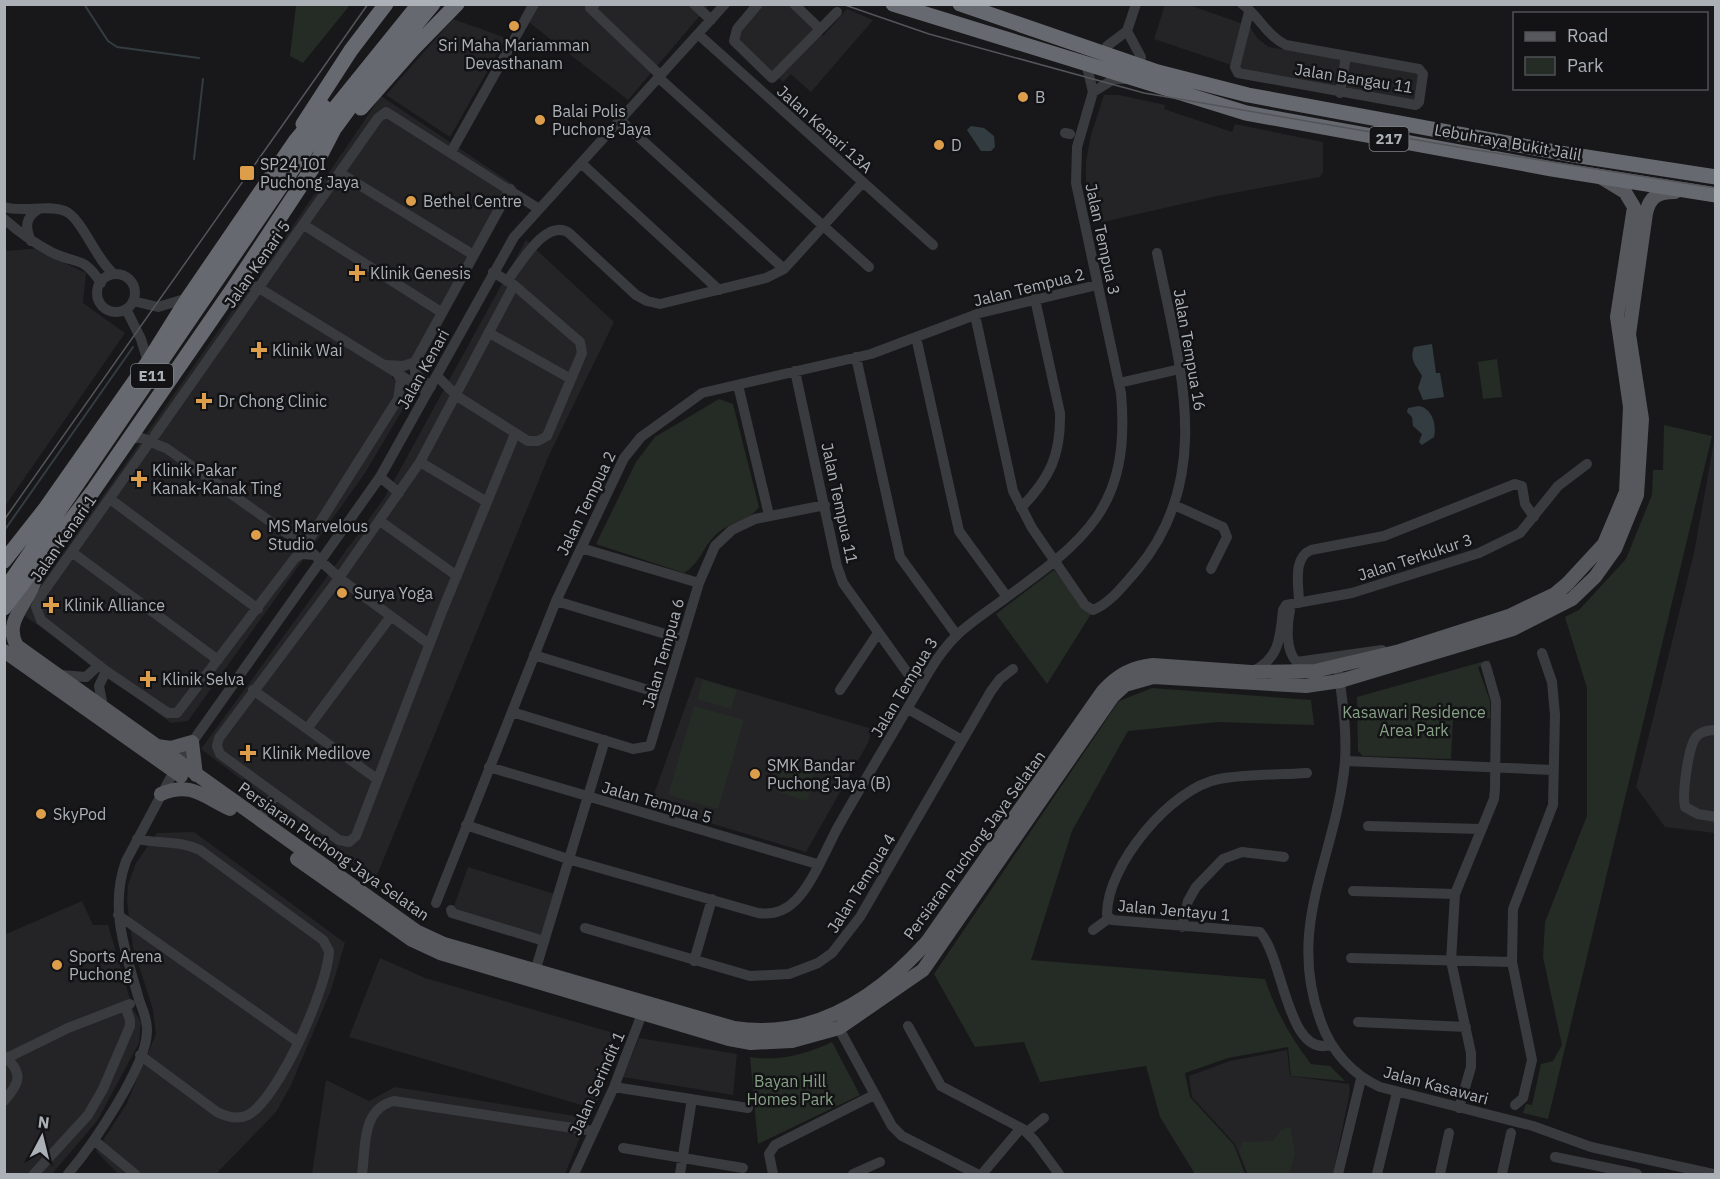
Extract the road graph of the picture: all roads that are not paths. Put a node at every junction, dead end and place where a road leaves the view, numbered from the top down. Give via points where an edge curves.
1 (407, 4) edge
2 (419, 4) edge
3 (433, 4) edge
4 (457, 4) edge
5 (534, 4) edge
6 (694, 4) edge
7 (725, 4) edge
8 (794, 4) edge
9 (893, 4) edge
10 (960, 4) edge
11 (988, 4) edge
12 (1136, 4) edge
13 (384, 6) edge
14 (592, 6) edge
15 (750, 7) edge
16 (932, 7) edge
17 (1246, 8) edge
18 (837, 12) dead end
19 (711, 20) junction
20 (819, 28) junction
21 (1127, 30) junction
22 (698, 34) junction
23 (1019, 42) junction
24 (1107, 46) junction
25 (1346, 56) junction
26 (1141, 57) junction
27 (1078, 61) junction
28 (660, 77) junction
29 (1189, 78) junction
30 (370, 80) junction
31 (1147, 82) junction
32 (1093, 92) junction
33 (1339, 93) junction
34 (1317, 108) junction
35 (1356, 116) junction
36 (620, 120) junction
37 (296, 140) junction
38 (451, 152) junction
39 (319, 158) junction
40 (300, 161) junction
41 (581, 163) junction
42 (340, 173) junction
43 (1601, 177) junction
44 (1716, 177) edge
45 (863, 182) junction
46 (510, 189) junction
47 (1692, 191) junction
48 (1716, 195) edge
49 (4, 207) edge
50 (40, 209) junction
51 (539, 209) junction
52 (4, 219) edge
53 (304, 225) junction
54 (824, 226) junction
55 (31, 241) junction
56 (933, 245) dead end
57 (1156, 253) dead end
58 (1633, 253) junction
59 (472, 254) junction
60 (869, 267) dead end
61 (784, 269) junction
62 (493, 272) junction
63 (114, 274) junction
64 (101, 283) junction
65 (511, 283) junction
66 (1097, 285) junction
67 (234, 287) junction
68 (259, 288) junction
69 (719, 290) junction
70 (188, 298) junction
71 (1035, 300) junction
72 (129, 305) junction
73 (441, 312) junction
74 (975, 315) junction
75 (490, 334) junction
76 (916, 337) junction
77 (856, 357) junction
78 (148, 362) junction
79 (415, 362) junction
80 (384, 365) junction
81 (1180, 369) junction
82 (795, 371) junction
83 (397, 373) junction
84 (437, 376) junction
85 (571, 379) junction
86 (1119, 383) junction
87 (738, 385) junction
88 (429, 390) junction
89 (457, 396) junction
90 (150, 407) junction
91 (515, 434) junction
92 (153, 438) junction
93 (126, 441) junction
94 (420, 462) junction
95 (1587, 464) dead end
96 (380, 477) junction
97 (399, 493) junction
98 (110, 499) junction
99 (487, 502) junction
100 (825, 505) junction
101 (1174, 505) junction
102 (1021, 508) junction
103 (768, 515) junction
104 (1534, 517) junction
105 (380, 521) junction
106 (290, 536) junction
107 (305, 546) junction
108 (581, 548) junction
109 (73, 553) junction
110 (318, 557) junction
111 (295, 558) junction
112 (4, 561) edge
113 (1055, 561) junction
114 (36, 567) junction
115 (1211, 569) dead end
116 (457, 576) junction
117 (339, 578) junction
118 (699, 583) junction
119 (4, 591) edge
120 (1007, 597) junction
121 (556, 601) junction
122 (1295, 603) junction
123 (4, 608) edge
124 (258, 609) junction
125 (391, 616) junction
126 (878, 633) junction
127 (956, 634) junction
128 (682, 639) junction
129 (429, 644) junction
130 (4, 651) edge
131 (1400, 651) junction
132 (1542, 653) dead end
133 (534, 655) junction
134 (218, 660) junction
135 (1338, 666) junction
136 (1486, 666) dead end
137 (102, 668) junction
138 (1013, 669) dead end
139 (1251, 672) junction
140 (55, 674) junction
141 (1340, 681) junction
142 (919, 689) junction
143 (253, 690) junction
144 (840, 690) dead end
145 (665, 696) junction
146 (103, 707) junction
147 (908, 709) junction
148 (512, 712) junction
149 (307, 729) junction
150 (1716, 730) edge
151 (605, 740) junction
152 (962, 740) junction
153 (192, 742) junction
154 (158, 746) junction
155 (1346, 761) junction
156 (176, 766) junction
157 (489, 767) junction
158 (1494, 767) junction
159 (1553, 770) junction
160 (1307, 772) dead end
161 (196, 775) junction
162 (377, 779) junction
163 (161, 794) junction
164 (275, 795) junction
165 (587, 796) junction
166 (230, 809) junction
167 (1716, 817) edge
168 (259, 820) junction
169 (466, 825) junction
170 (1368, 826) dead end
171 (1480, 829) junction
172 (137, 839) junction
173 (1284, 857) dead end
174 (568, 859) junction
175 (817, 864) junction
176 (1353, 891) dead end
177 (1455, 894) junction
178 (711, 899) junction
179 (436, 903) dead end
180 (451, 910) dead end
181 (118, 915) junction
182 (1108, 919) junction
183 (1182, 927) junction
184 (585, 928) dead end
185 (1093, 930) dead end
186 (544, 941) junction
187 (1351, 958) dead end
188 (694, 961) junction
189 (1451, 961) junction
190 (1512, 962) junction
191 (534, 975) junction
192 (139, 1000) junction
193 (125, 1006) junction
194 (644, 1009) junction
195 (835, 1022) junction
196 (1358, 1022) dead end
197 (908, 1026) dead end
198 (1466, 1027) junction
199 (298, 1042) junction
200 (1331, 1045) junction
201 (140, 1055) junction
202 (6, 1057) edge
203 (1361, 1079) junction
204 (614, 1087) junction
205 (1397, 1092) junction
206 (874, 1095) junction
207 (692, 1100) junction
208 (4, 1101) edge
209 (1515, 1106) dead end
210 (748, 1108) dead end
211 (1459, 1108) junction
212 (1044, 1118) dead end
213 (1024, 1130) junction
214 (593, 1131) junction
215 (1449, 1133) dead end
216 (1511, 1133) dead end
217 (94, 1141) junction
218 (622, 1148) dead end
219 (1555, 1157) dead end
220 (683, 1158) junction
221 (1641, 1158) junction
222 (880, 1162) dead end
223 (743, 1168) dead end
224 (865, 1172) edge
225 (34, 1174) edge
226 (69, 1174) edge
227 (135, 1174) edge
228 (362, 1174) edge
229 (574, 1174) edge
230 (680, 1174) edge
231 (774, 1174) edge
232 (853, 1174) edge
233 (980, 1174) edge
234 (1059, 1174) edge
235 (1338, 1174) edge
236 (1377, 1174) edge
237 (1440, 1174) edge
238 (1502, 1174) edge
239 (1637, 1174) edge
240 (1713, 1174) edge

1 - 37 highway, E11
2 - 40 highway, E11 via 339,103
3 - 30 highway
4 - 39 highway
5 - 38 street
6 - 19 street
7 - 19 street, Jalan Kenari
8 - 20 street
9 - 23 highway
10 - 29 highway via 1158,72
11 - 24 highway
12 - 21 street
13 - 37 highway via 307,115
14 - 28 street
15 - 20 street via 734,40 772,78
16 - 23 highway via 998,30
17 - 25 street, Jalan Bangau 11 via 1280,42
17 - 33 street, Jalan Bangau 11 via 1235,70 1238,73
18 - 20 street
19 - 22 street, Jalan Kenari
21 - 24 street
21 - 26 street
22 - 28 street, Jalan Kenari
22 - 45 street, Jalan Kenari 13A
23 - 27 highway, Lebuhraya Bukit Jalil / 217
24 - 26 highway
25 - 33 street
25 - 33 street, Jalan Bangau 11 via 1419,69 1423,74 1416,105
26 - 29 highway
27 - 31 highway, Lebuhraya Bukit Jalil / 217
27 - 32 street via 1087,67
28 - 36 street, Jalan Kenari
28 - 54 street
29 - 34 highway, Lebuhraya Bukit Jalil / 217 via 1248,95
30 - 39 highway via 334,129
30 - 40 highway via 352,96
31 - 32 street via 1114,79
31 - 43 highway, Lebuhraya Bukit Jalil / 217 via 1246,113
32 - 66 street, Jalan Tempua 3 via 1077,147 1075,169
33 - 34 street via 1329,104
33 - 35 street
34 - 35 highway, Lebuhraya Bukit Jalil / 217
35 - 44 highway, Lebuhraya Bukit Jalil / 217
36 - 41 street, Jalan Kenari
36 - 61 street
37 - 70 highway, E11
38 - 42 street, Jalan Kenari 5 via 386,112
38 - 46 street
39 - 67 highway
40 - 119 highway, E11
41 - 51 street, Jalan Kenari
41 - 69 street
42 - 53 street, Jalan Kenari 5
42 - 59 street
43 - 47 highway, Lebuhraya Bukit Jalil / 217
43 - 58 main road, Persiaran Puchong Jaya Selatan via 1625,192 1634,207
45 - 54 street
45 - 56 street, Jalan Kenari 13A
46 - 51 street
46 - 59 street
47 - 48 highway, Lebuhraya Bukit Jalil / 217
47 - 58 main road, Persiaran Puchong Jaya Selatan via 1665,192 1650,200
49 - 50 street
50 - 55 street via 27,221
50 - 63 street via 72,214
51 - 62 street, Jalan Kenari via 514,237
52 - 55 street
53 - 68 street, Jalan Kenari 5
53 - 73 street
54 - 60 street
54 - 61 street
55 - 64 street via 54,254 89,265
57 - 81 street, Jalan Tempua 16
58 - 131 main road, Persiaran Puchong Jaya Selatan via 1617,317 1630,407 1630,461 1626,492 1604,544 1555,594 1509,616
58 - 141 main road, Persiaran Puchong Jaya Selatan via 1629,334 1641,405 1641,456 1637,495 1606,563 1572,599 1513,629
59 - 73 street
61 - 69 street via 766,278
62 - 65 street
62 - 84 street, Jalan Kenari
63 - 64 street
63 - 72 street via 130,280 135,290
64 - 72 street via 101,303 110,310
65 - 69 street via 548,231 554,229 568,233 647,301 660,304
65 - 75 street
65 - 85 street via 580,342 582,353
66 - 71 street, Jalan Tempua 2
66 - 86 street, Jalan Tempua 3
67 - 68 street
67 - 90 highway
68 - 80 street
68 - 92 street, Jalan Kenari 5
70 - 72 street via 158,308
70 - 78 highway, E11
71 - 74 street, Jalan Tempua 2
71 - 102 street via 1059,406 1060,430 1052,467
72 - 78 street
73 - 79 street
74 - 76 street, Jalan Tempua 2
74 - 102 street via 1011,481
75 - 85 street
75 - 89 street
76 - 77 street, Jalan Tempua 2
76 - 120 street via 959,531
77 - 82 street, Jalan Tempua 2
77 - 127 street via 900,557
78 - 112 highway, E11
79 - 80 street
79 - 88 street via 415,373
80 - 83 street
81 - 86 street
81 - 101 street, Jalan Tempua 16 via 1186,443
82 - 87 street, Jalan Tempua 2
82 - 100 street, Jalan Tempua 11
83 - 88 street
83 - 107 street via 402,380 398,399
84 - 88 street, Jalan Kenari
84 - 89 street
85 - 91 street via 547,436 533,442
86 - 113 street, Jalan Tempua 3 via 1124,434 1112,489 1090,528
87 - 103 street
87 - 108 street, Jalan Tempua 2 via 696,396 641,436 628,450
88 - 96 street, Jalan Kenari
89 - 91 street
89 - 94 street
90 - 92 street
90 - 93 highway
91 - 99 street
92 - 93 street
92 - 98 street, Jalan Kenari 1
92 - 106 street
93 - 114 highway
94 - 97 street
94 - 99 street
95 - 104 street, Jalan Terkukur 3 via 1558,486
96 - 97 street
96 - 110 street, Jalan Kenari
97 - 105 street
98 - 109 street, Jalan Kenari 1
98 - 124 street
99 - 116 street
100 - 103 street, Jalan Tempua 6
100 - 126 street, Jalan Tempua 11 via 843,583
101 - 113 street, Jalan Tempua 16 via 1145,560 1099,608 1089,609 1085,605
101 - 115 street via 1223,527 1227,537
102 - 113 street
103 - 118 street, Jalan Tempua 6 via 742,524 722,538
104 - 122 street, Jalan Terkukur 3 via 1520,533 1479,553 1352,593
104 - 122 street via 1525,504 1522,486 1515,484 1384,536 1311,550 1301,557
105 - 116 street
105 - 117 street
106 - 107 street
106 - 111 street
107 - 110 street
108 - 118 street
108 - 121 street, Jalan Tempua 2
109 - 134 street
109 - 137 street, Jalan Kenari 1 via 39,598 37,611 41,620
110 - 111 street via 301,554
110 - 117 street
110 - 153 street, Jalan Kenari
111 - 124 street
113 - 120 street, Jalan Tempua 3
114 - 123 highway
114 - 140 main road, Persiaran Puchong Jaya Selatan via 33,586 14,612 8,632 17,646
116 - 129 street
117 - 125 street
117 - 143 street
118 - 128 street, Jalan Tempua 6
120 - 127 street, Jalan Tempua 3
121 - 128 street
121 - 133 street, Jalan Tempua 2
122 - 131 street via 1289,645 1297,662 1379,650
122 - 139 street via 1283,610 1274,656
124 - 134 street
125 - 129 street
125 - 149 street
126 - 142 street, Jalan Tempua 11
126 - 144 street
127 - 142 street, Jalan Tempua 3
128 - 145 street, Jalan Tempua 6
129 - 162 street
130 - 156 main road, Persiaran Puchong Jaya Selatan
131 - 135 main road, Persiaran Puchong Jaya Selatan
132 - 159 street via 1552,682
133 - 145 street
133 - 148 street, Jalan Tempua 2
134 - 137 street, Jalan Kenari 1 via 182,710 172,714
135 - 139 main road, Persiaran Puchong Jaya Selatan via 1292,673
135 - 141 street, Jalan Kasawari
136 - 158 street via 1496,701
137 - 140 street via 86,677
137 - 146 street via 99,686
138 - 152 street, Jalan Tempua 4 via 991,691
139 - 195 main road, Persiaran Puchong Jaya Selatan via 1153,665 1137,667 1112,682 927,942
140 - 146 main road, Persiaran Puchong Jaya Selatan
141 - 155 street, Jalan Kasawari
141 - 195 main road, Persiaran Puchong Jaya Selatan via 1306,686 1153,677 1125,685 1113,696 923,970
142 - 147 street, Jalan Tempua 3
143 - 149 street
143 - 164 street via 219,738 217,747 220,754
145 - 151 street, Jalan Tempua 6 via 650,746 633,749
146 - 154 main road, Persiaran Puchong Jaya Selatan
147 - 152 street
147 - 175 street, Jalan Tempua 3
148 - 151 street, Jalan Tempua 6
148 - 157 street, Jalan Tempua 2
149 - 162 street
150 - 167 street via 1703,732 1694,741 1683,790 1686,807
151 - 165 street
152 - 188 street, Jalan Tempua 4 via 860,917 832,953 801,971 777,976 743,975
153 - 154 main road via 171,748
153 - 156 street, Jalan Kenari
153 - 161 main road
154 - 156 main road, Persiaran Puchong Jaya Selatan
155 - 158 street
155 - 200 street, Jalan Kasawari via 1307,944 1307,977
156 - 161 main road, Persiaran Puchong Jaya Selatan
156 - 163 street, Jalan Kenari
156 - 166 main road, Persiaran Puchong Jaya Selatan
157 - 165 street, Jalan Tempua 5
157 - 169 street, Jalan Tempua 2
158 - 159 street
158 - 171 street via 1494,799
159 - 190 street via 1553,805 1513,909
160 - 182 street, Jalan Jentayu 1 via 1219,779 1200,785 1180,799 1138,839 1121,866 1107,905
161 - 168 main road, Persiaran Puchong Jaya Selatan
162 - 164 street via 356,836 349,842 339,840
163 - 166 main road via 187,788
163 - 172 street, Jalan Kenari
164 - 168 street
165 - 174 street
165 - 175 street, Jalan Tempua 5
166 - 191 main road, Persiaran Puchong Jaya Selatan via 412,940 440,953
168 - 191 main road, Persiaran Puchong Jaya Selatan via 416,931
169 - 174 street, Jalan Tempua 3
169 - 179 street, Jalan Tempua 2
170 - 171 street
171 - 177 street
172 - 181 street, Jalan Kenari via 120,879
172 - 199 street via 182,843 200,850 323,940 330,951 329,958
173 - 183 street via 1242,852 1223,859 1196,887
174 - 178 street, Jalan Tempua 3
174 - 186 street
175 - 178 street, Jalan Tempua 3 via 796,901 776,913 758,913
176 - 177 street
177 - 189 street
178 - 188 street
180 - 186 street
181 - 192 street, Jalan Kenari
181 - 199 street
182 - 183 street, Jalan Jentayu 1
182 - 185 street
183 - 200 street, Jalan Jentayu 1 via 1260,932 1273,952 1298,1028 1312,1046
184 - 188 street, Jalan Tempua 4
186 - 191 street
187 - 189 street
189 - 190 street
189 - 198 street
190 - 209 street via 1532,1060 1523,1098
191 - 194 main road, Persiaran Puchong Jaya Selatan
192 - 193 street
192 - 201 street, Jalan Kenari via 147,1034
193 - 202 street
193 - 225 street via 130,1026 103,1089 88,1115
194 - 195 main road, Persiaran Puchong Jaya Selatan via 751,1031
194 - 204 street, Jalan Serindit 1
195 - 206 street
196 - 198 street
197 - 213 street via 941,1086
198 - 211 street via 1471,1067
199 - 201 street via 272,1092 246,1116 232,1118 217,1112
200 - 203 street, Jalan Kasawari
201 - 217 street, Jalan Kenari
202 - 208 street via 17,1068 19,1077 16,1088
203 - 205 street, Jalan Kasawari
203 - 235 street
204 - 207 street
204 - 214 street, Jalan Serindit 1
205 - 211 street, Jalan Kasawari
205 - 236 street
206 - 231 street via 775,1145 769,1154
206 - 233 street via 902,1136
207 - 210 street
207 - 220 street
211 - 221 street, Jalan Kasawari
212 - 213 street
213 - 233 street
213 - 234 street
214 - 228 street via 394,1101 374,1110 369,1120
214 - 229 street, Jalan Serindit 1
215 - 237 street
216 - 238 street
217 - 226 street, Jalan Kenari
217 - 227 street
218 - 220 street
219 - 239 street
220 - 223 street
220 - 230 street
221 - 239 street
221 - 240 street, Jalan Kasawari
222 - 224 street
224 - 232 street

